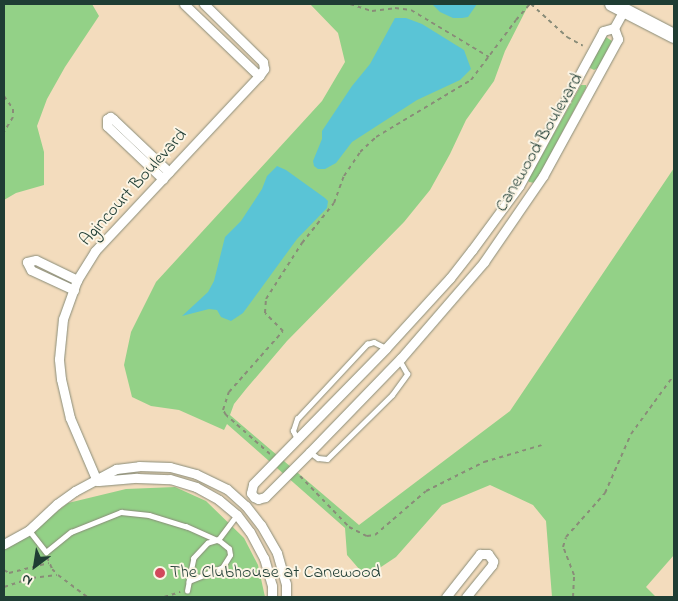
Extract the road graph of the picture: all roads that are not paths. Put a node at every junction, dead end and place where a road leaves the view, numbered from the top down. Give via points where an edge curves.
1 (184, 4) edge
2 (204, 4) edge
3 (618, 7) edge
4 (614, 28) junction
5 (674, 36) edge
6 (259, 76) junction
7 (169, 172) junction
8 (162, 179) junction
9 (77, 280) junction
10 (74, 290) junction
11 (386, 348) junction
12 (399, 360) junction
13 (298, 440) junction
14 (310, 452) junction
15 (96, 481) junction
16 (254, 497) junction
17 (246, 506) junction
18 (237, 515) junction
19 (29, 530) junction
20 (218, 540) junction
21 (4, 544) edge
22 (189, 581) junction
23 (187, 591) dead end
24 (272, 597) edge
25 (286, 597) edge
26 (446, 597) edge
27 (466, 597) edge

1 - 6 street
2 - 6 street via 263,62 264,69
3 - 4 street, Canewood Boulevard
3 - 5 main road
4 - 11 street, Canewood Boulevard via 603,31 512,198 450,278
4 - 12 street, Canewood Boulevard via 618,40 532,193 464,288
6 - 7 street, Agincourt Boulevard
7 - 8 street, Agincourt Boulevard
7 - 8 street via 113,119 107,119 105,124
8 - 9 street, Agincourt Boulevard via 95,251
9 - 10 street, Agincourt Boulevard
9 - 10 street via 36,260 27,262 31,270
10 - 15 street, Agincourt Boulevard via 63,319 59,359 61,380 70,418
11 - 13 street, Canewood Boulevard
11 - 13 lane via 374,342 367,344 297,419 293,431
12 - 14 street, Canewood Boulevard
12 - 14 lane via 407,374 392,395 327,459 318,458
13 - 14 street
13 - 16 street, Canewood Boulevard via 253,484
14 - 16 street, Canewood Boulevard via 265,497
15 - 17 street via 116,469 170,467 196,474 227,489
15 - 18 street via 170,479 196,487
15 - 19 street via 58,504
16 - 17 street, Canewood Boulevard
17 - 18 street, Canewood Boulevard
17 - 25 street via 261,524 277,553 286,584
18 - 20 lane
18 - 24 street via 264,558
19 - 20 lane via 46,552 71,532 121,512 149,515
19 - 21 street
20 - 22 lane via 208,543 196,555
20 - 22 lane via 228,549 228,562 212,574
22 - 23 lane
26 - 27 street via 480,554 488,554 492,565

